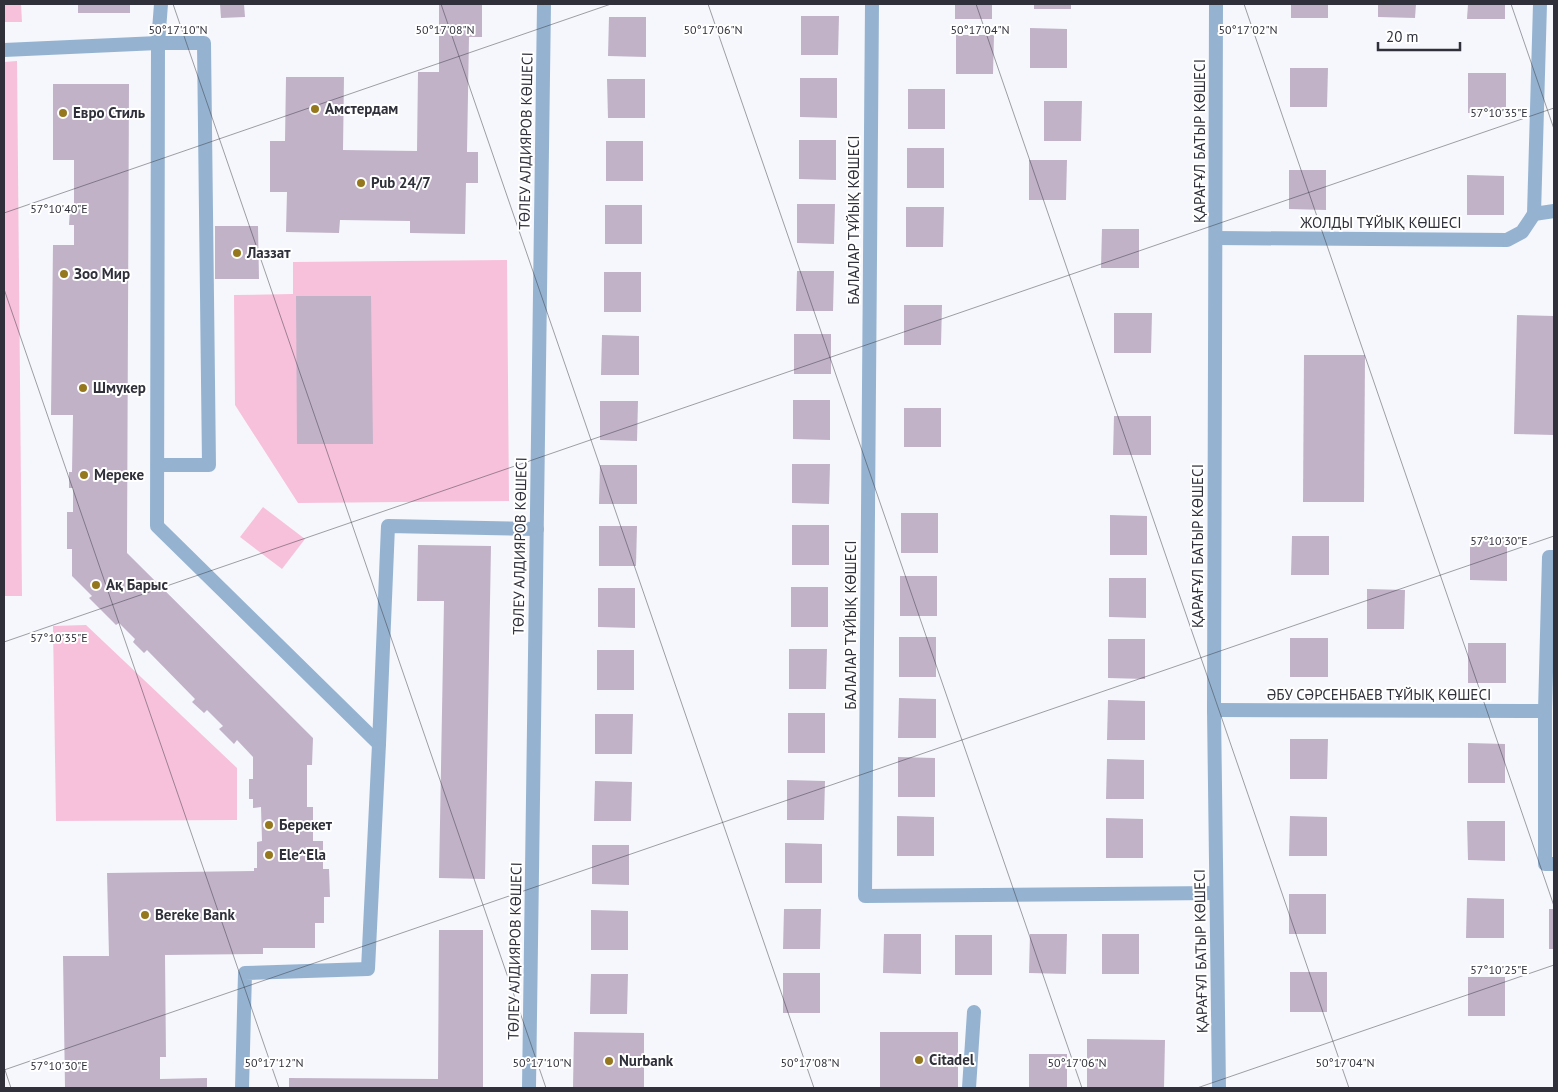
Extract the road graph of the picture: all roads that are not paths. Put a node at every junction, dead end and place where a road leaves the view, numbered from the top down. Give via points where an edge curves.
1 (161, 4) edge
2 (544, 4) edge
3 (872, 4) edge
4 (1216, 4) edge
5 (1540, 4) edge
6 (158, 43) junction
7 (4, 50) edge
8 (1554, 211) edge
9 (1534, 214) junction
10 (1216, 238) junction
11 (158, 465) junction
12 (537, 529) junction
13 (1554, 557) edge
14 (1214, 710) junction
15 (1545, 711) junction
16 (379, 744) junction
17 (1554, 864) edge
18 (1216, 893) junction
19 (974, 1012) dead end
20 (242, 1088) edge
21 (530, 1088) edge
22 (968, 1088) edge
23 (1219, 1088) edge

1 - 6 street
2 - 12 street, ТӨЛЕУ АЛДИЯРОВ КӨШЕСІ
3 - 18 street, БАЛАЛАР ТҰЙЫҚ КӨШЕСІ via 865,896
4 - 10 street, ҚАРАҒҰЛ БАТЫР КӨШЕСІ
5 - 9 street
6 - 7 street
6 - 11 street
6 - 11 street via 204,43 209,464
8 - 9 street
9 - 10 street, ЖОЛДЫ ТҰЙЫҚ КӨШЕСІ via 1522,232 1506,240
10 - 14 street, ҚАРАҒҰЛ БАТЫР КӨШЕСІ
11 - 16 street via 157,526
12 - 16 street via 388,526
12 - 21 street, ТӨЛЕУ АЛДИЯРОВ КӨШЕСІ
13 - 15 street via 1549,557
14 - 15 street, ӘБУ СӘРСЕНБАЕВ ТҰЙЫҚ КӨШЕСІ
14 - 18 street, ҚАРАҒҰЛ БАТЫР КӨШЕСІ
15 - 17 street via 1545,864
16 - 20 street via 368,968 245,973
18 - 23 street, ҚАРАҒҰЛ БАТЫР КӨШЕСІ
19 - 22 street

